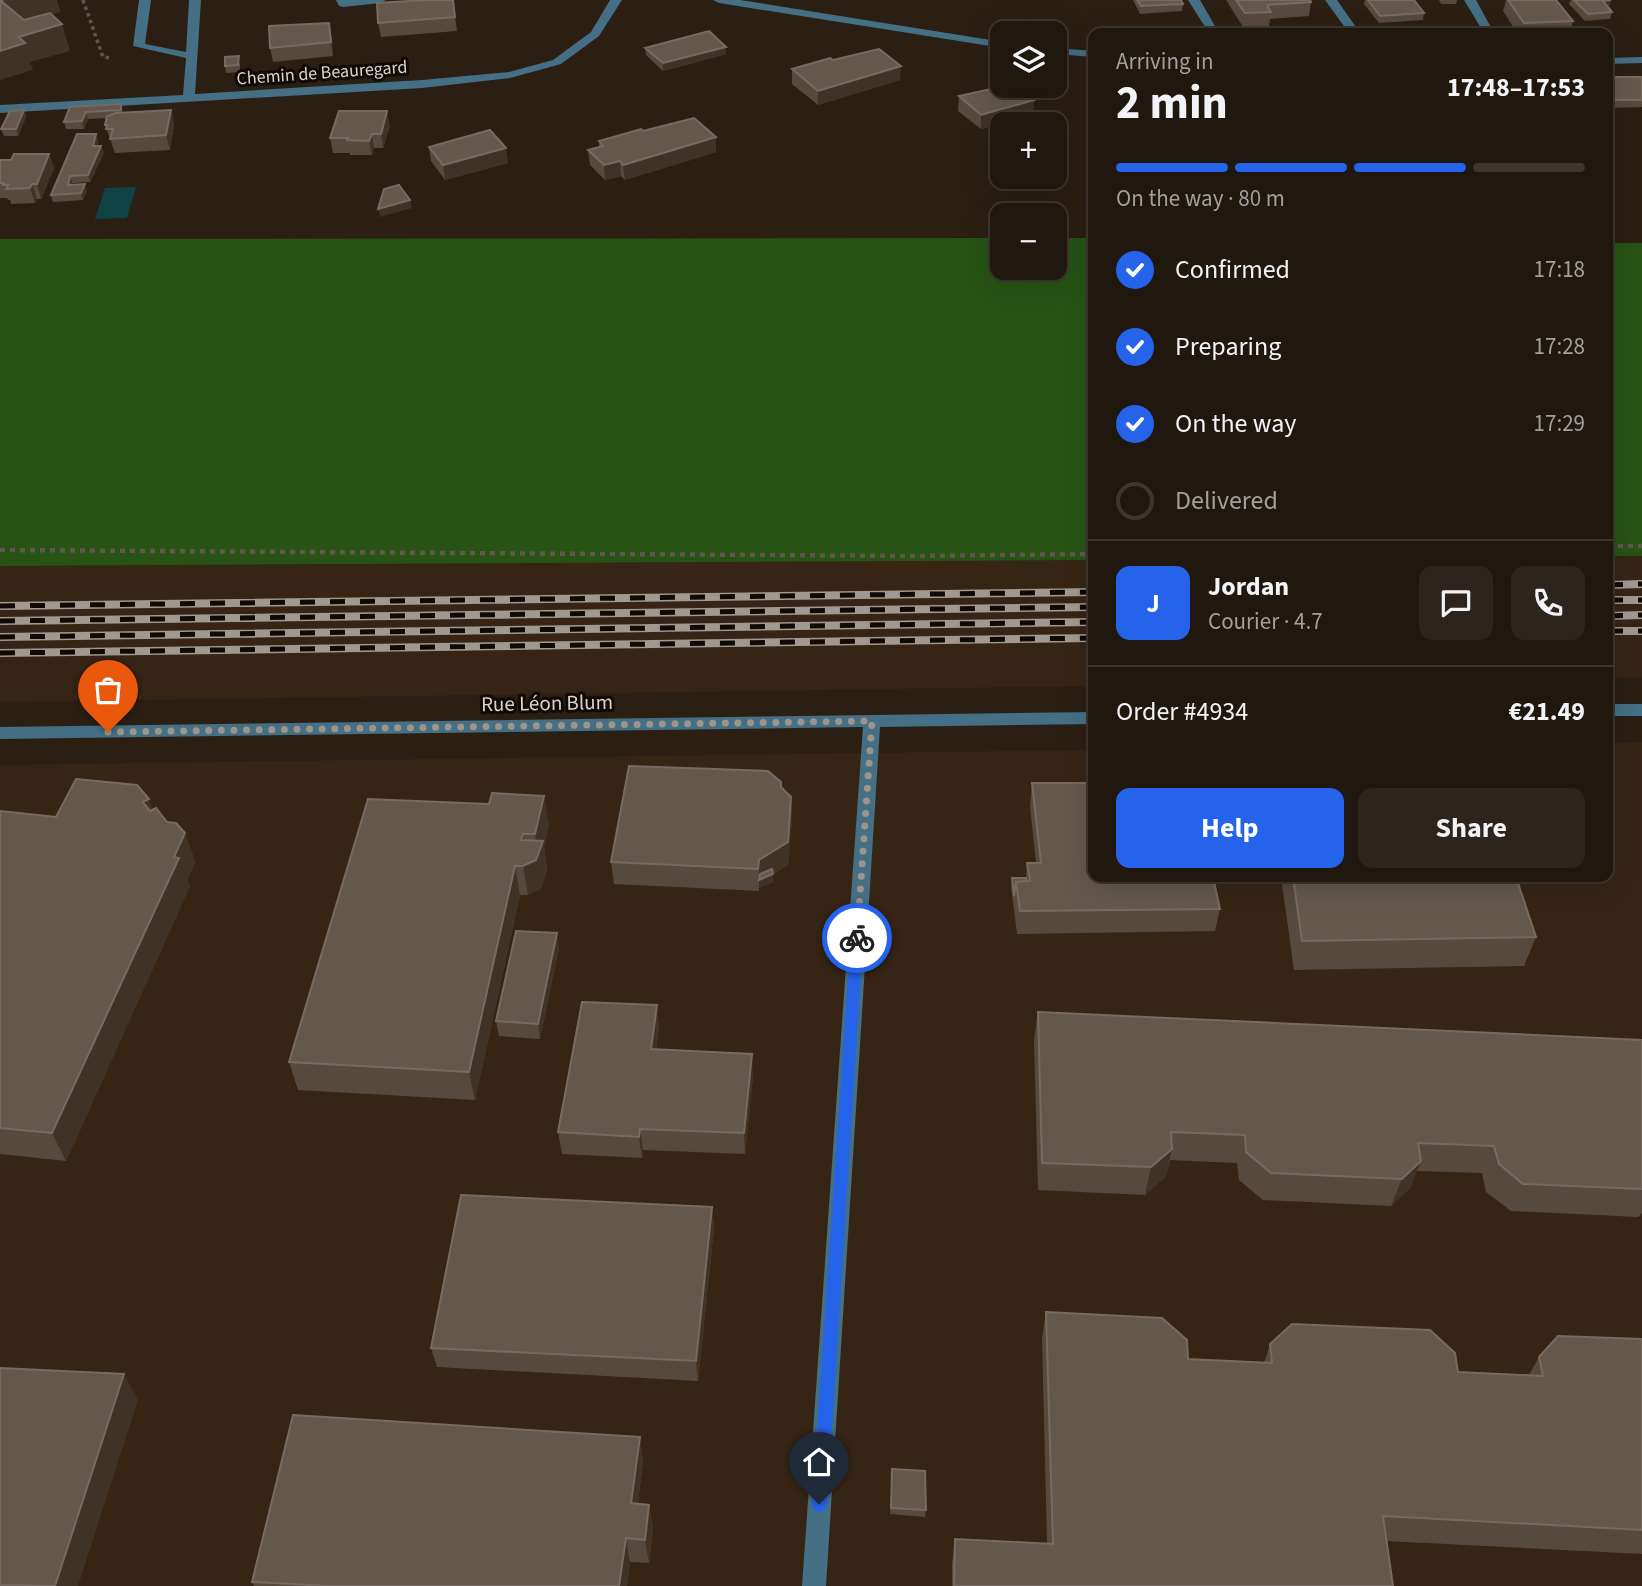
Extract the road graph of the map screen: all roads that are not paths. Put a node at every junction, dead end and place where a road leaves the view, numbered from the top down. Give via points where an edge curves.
1 (145, 0) edge
2 (195, 0) edge
3 (342, 0) edge
4 (380, 0) edge
5 (616, 0) edge
6 (719, 0) edge
7 (1194, 0) edge
8 (1331, 0) edge
9 (1470, 0) edge
10 (1211, 28) edge
11 (1351, 28) edge
12 (1486, 28) edge
13 (990, 43) edge
14 (1067, 52) edge
15 (1088, 54) edge
16 (191, 55) junction
17 (1642, 60) edge
18 (1613, 61) edge
19 (189, 98) junction
20 (0, 109) edge
21 (1642, 709) edge
22 (1613, 710) edge
23 (1088, 718) edge
24 (872, 721) junction
25 (0, 733) edge
26 (814, 1586) edge

1 - 16 street via 139,46
2 - 16 street
3 - 4 street via 343,4
5 - 19 street, Chemin de Beauregard via 595,34 557,62 510,75
6 - 13 street
7 - 10 street
8 - 11 street
9 - 12 street
14 - 15 street
16 - 19 street
17 - 18 street
19 - 20 street, Chemin de Beauregard
21 - 22 street
23 - 24 street, Rue Léon Blum
24 - 25 street, Rue Léon Blum
24 - 26 street

